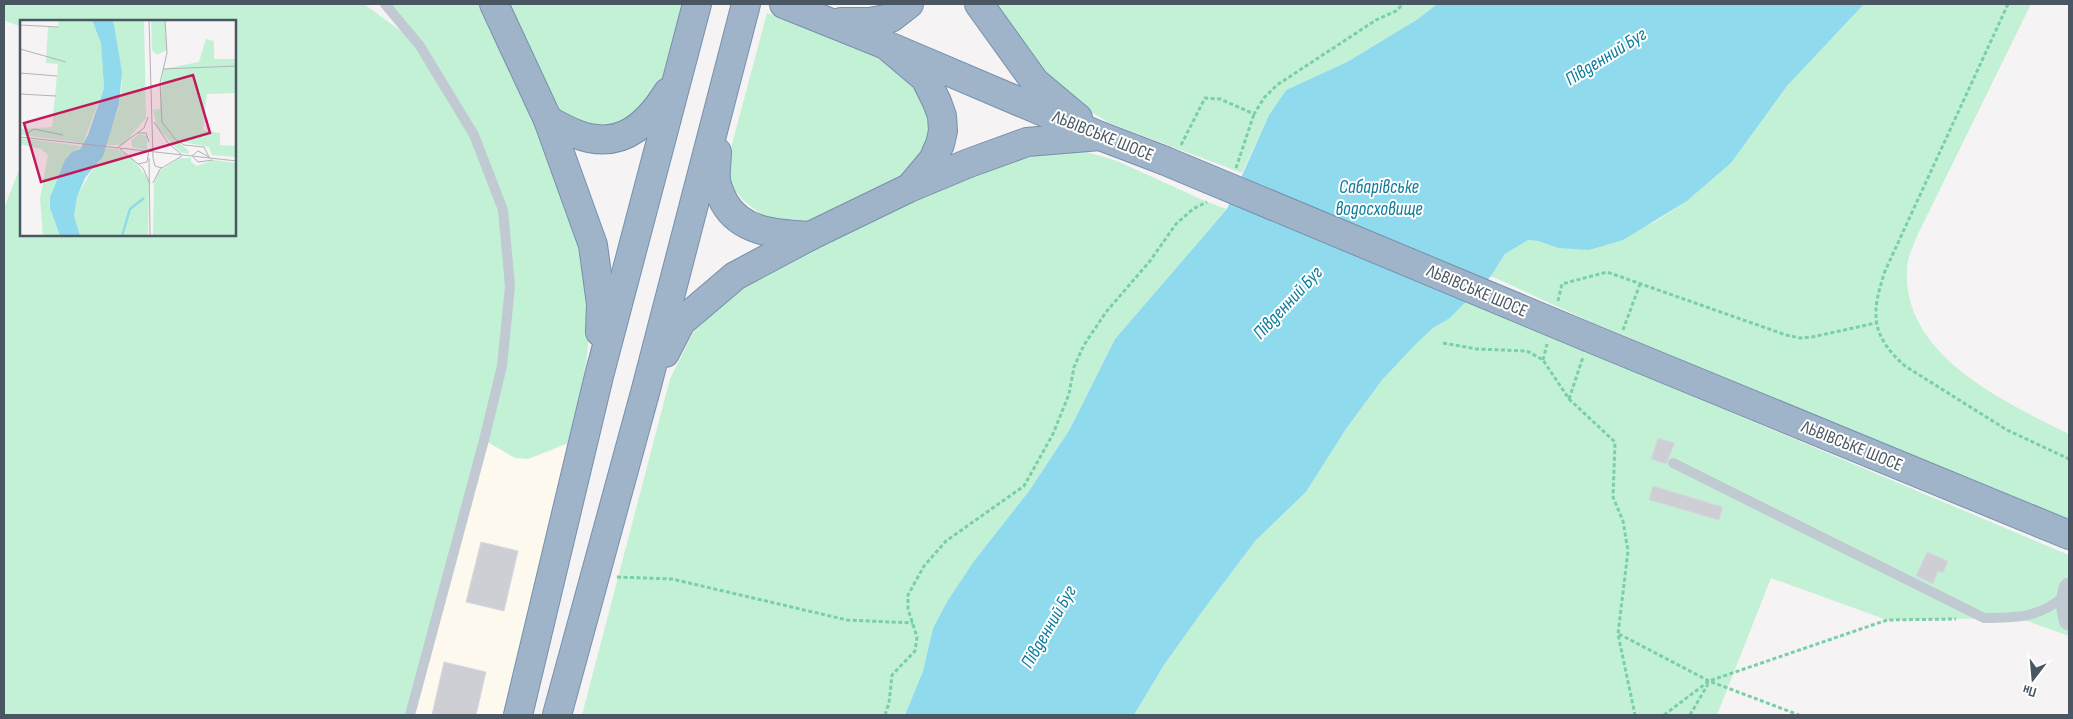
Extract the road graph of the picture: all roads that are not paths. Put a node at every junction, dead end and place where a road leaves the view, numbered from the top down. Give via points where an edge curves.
1 (385, 4) edge
2 (697, 4) edge
3 (746, 4) edge
4 (784, 4) edge
5 (909, 4) edge
6 (979, 4) edge
7 (500, 9) edge
8 (829, 22) junction
9 (886, 45) junction
10 (677, 78) junction
11 (720, 102) junction
12 (548, 120) junction
13 (1100, 136) junction
14 (909, 188) junction
15 (810, 236) junction
16 (599, 376) junction
17 (646, 389) junction
18 (1673, 462) dead end
19 (2069, 535) edge
20 (2068, 590) edge
21 (2069, 620) edge
22 (410, 715) edge
23 (518, 715) edge
24 (557, 715) edge

1 - 22 lane via 420,46 474,135 503,210 510,286 502,366
2 - 10 highway
3 - 11 highway
4 - 8 highway
5 - 8 highway via 891,18 870,22
6 - 13 highway via 1035,82
7 - 12 highway
8 - 9 highway, ЛЬВІВСЬКЕ ШОСЕ
9 - 13 highway, ЛЬВІВСЬКЕ ШОСЕ
9 - 14 highway via 925,78 942,116 943,131 933,160
10 - 12 highway via 652,116 623,136 590,138
10 - 16 highway
11 - 15 highway via 716,180 718,192 727,207 738,219 765,232
11 - 17 highway
12 - 16 highway via 593,245 601,304
13 - 14 highway via 1027,142
13 - 19 highway, ЛЬВІВСЬКЕ ШОСЕ, bridge via 1171,155 1590,338
14 - 15 highway
15 - 17 highway via 735,276 681,322
16 - 23 highway
17 - 24 highway
18 - 20 lane via 1984,618 2034,615 2057,603
20 - 21 street

